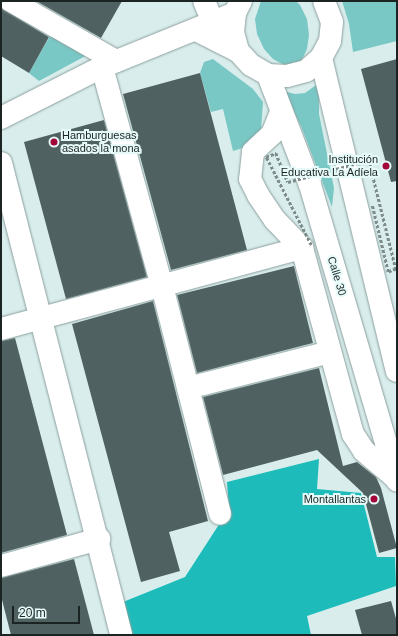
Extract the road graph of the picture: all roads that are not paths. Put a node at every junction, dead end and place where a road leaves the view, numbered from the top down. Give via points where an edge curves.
1 (12, 1) edge
2 (204, 1) edge
3 (324, 1) edge
4 (238, 7) edge
5 (207, 30) junction
6 (238, 51) junction
7 (320, 58) junction
8 (109, 64) junction
9 (268, 75) junction
10 (281, 112) junction
11 (1, 118) edge
12 (1, 164) edge
13 (307, 246) junction
14 (162, 286) junction
15 (40, 317) junction
16 (1, 329) edge
17 (330, 352) junction
18 (397, 370) edge
19 (188, 388) junction
20 (397, 480) edge
21 (220, 514) dead end
22 (99, 540) junction
23 (1, 566) edge
24 (121, 635) edge

1 - 8 street
2 - 5 street
3 - 7 street via 332,22 330,41
4 - 5 street
4 - 6 street via 233,32
5 - 6 street
5 - 8 street
6 - 9 street via 251,65
7 - 9 street via 306,71 287,76
7 - 18 street
8 - 11 street
8 - 14 street
9 - 10 street, Calle 30
10 - 13 street via 272,134 253,152 250,179 275,220
10 - 20 street, Calle 30 via 310,185
12 - 15 street
13 - 14 street
13 - 17 street
14 - 15 street
14 - 19 street
15 - 16 street
15 - 22 street
17 - 19 street
17 - 20 street via 352,434 364,451
19 - 21 street
22 - 23 street
22 - 24 street

